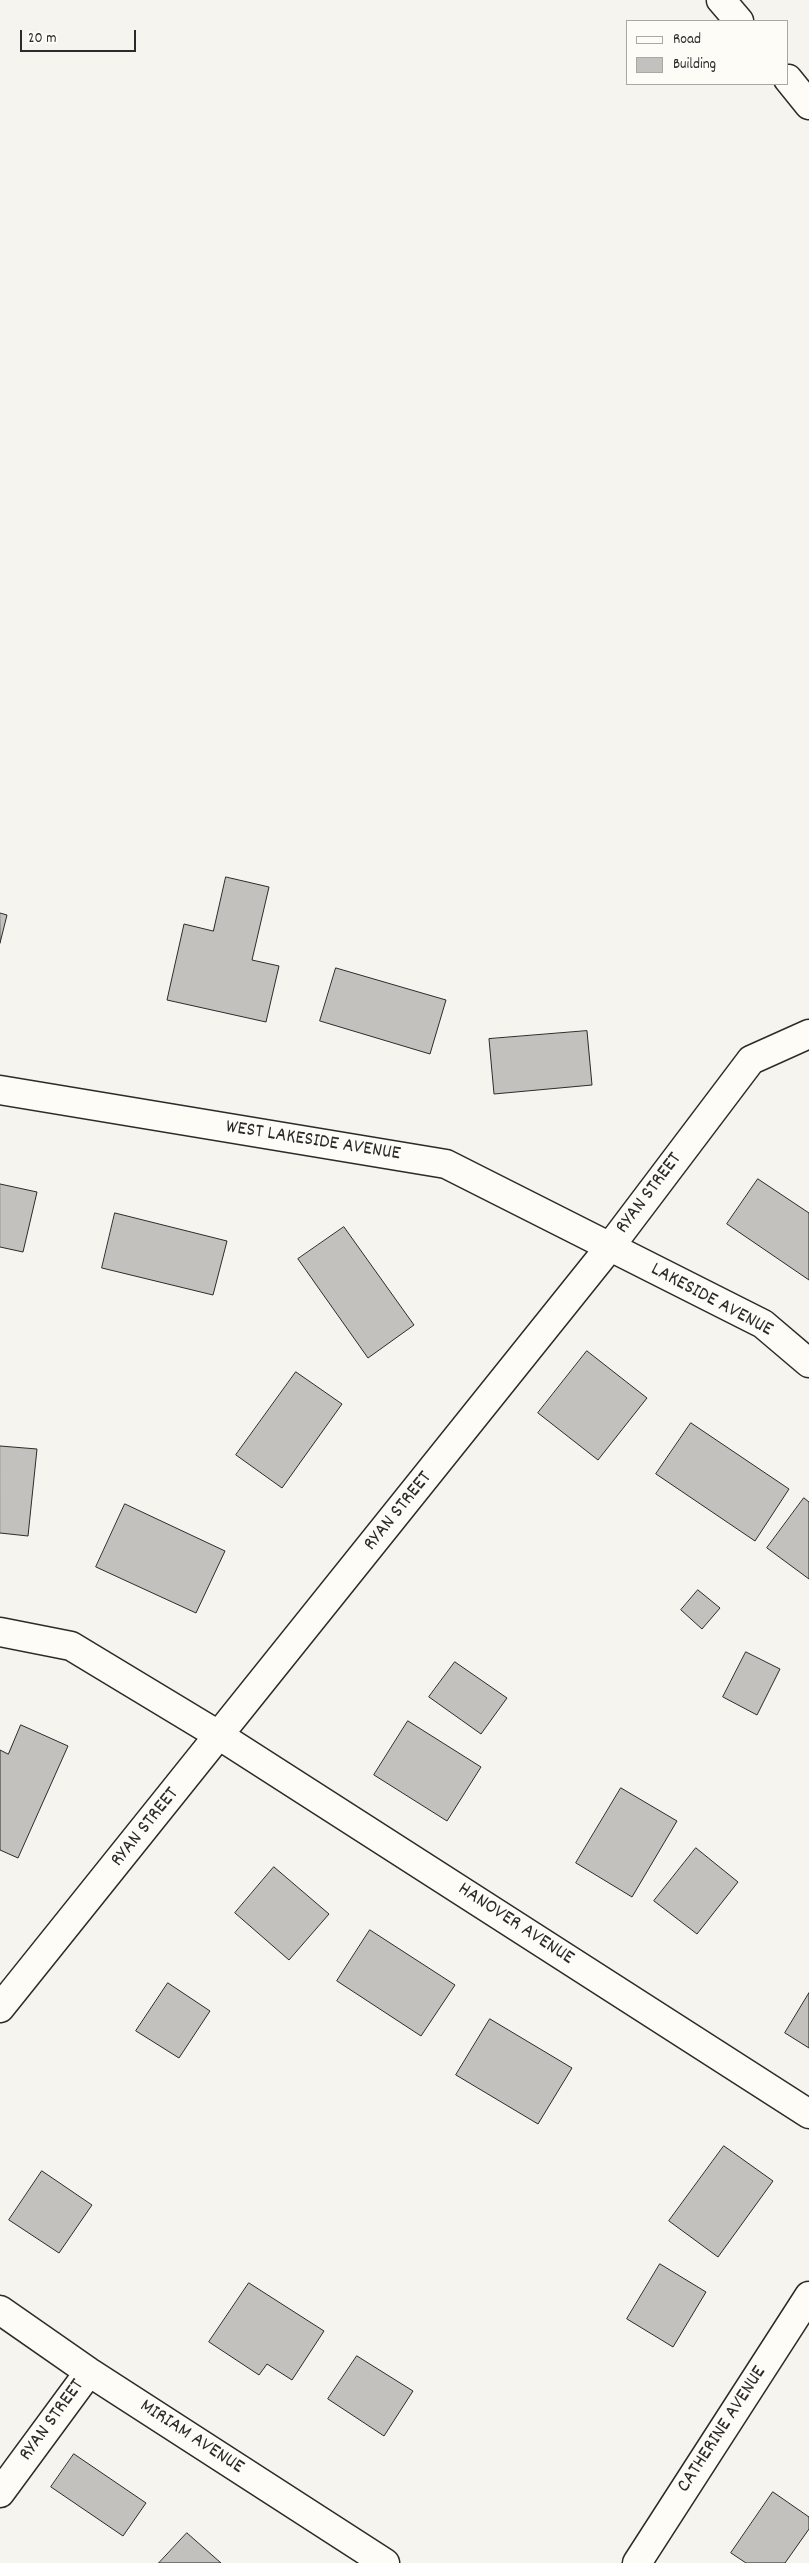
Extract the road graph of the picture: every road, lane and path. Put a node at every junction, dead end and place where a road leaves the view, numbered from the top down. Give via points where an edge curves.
1 (721, 0) edge
2 (738, 20) edge
3 (789, 80) edge
4 (809, 104) edge
5 (809, 1034) edge
6 (0, 1090) edge
7 (609, 1248) junction
8 (809, 1363) edge
9 (0, 1632) edge
10 (220, 1736) junction
11 (0, 2008) edge
12 (809, 2114) edge
13 (809, 2296) edge
14 (0, 2310) edge
15 (88, 2372) junction
16 (0, 2493) edge
17 (386, 2563) edge
18 (637, 2563) edge

1 - 2 street
3 - 4 street
5 - 7 street, RYAN STREET via 750,1060
6 - 7 street, WEST LAKESIDE AVENUE via 446,1164
7 - 8 street, LAKESIDE AVENUE via 763,1324
7 - 10 street, RYAN STREET
9 - 10 street, HANOVER AVENUE via 71,1646
10 - 11 street, RYAN STREET
10 - 12 street, HANOVER AVENUE
13 - 18 street, CATHERINE AVENUE
14 - 15 street, MIRIAM AVENUE
15 - 16 street, RYAN STREET
15 - 17 street, MIRIAM AVENUE

